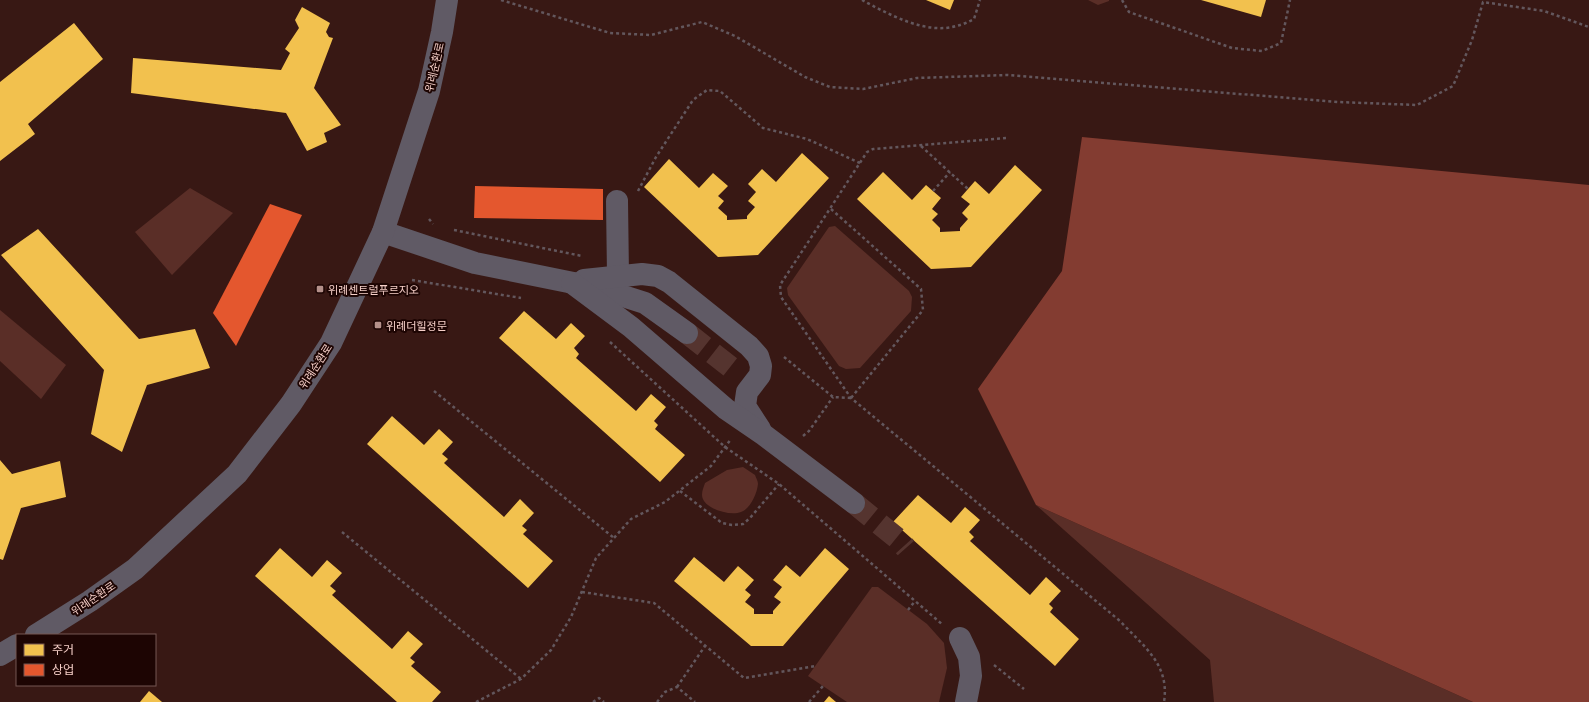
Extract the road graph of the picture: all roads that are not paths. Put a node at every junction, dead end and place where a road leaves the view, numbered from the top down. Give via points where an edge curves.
1 (447, 0) edge
2 (627, 197) road end
3 (383, 232) junction
4 (618, 276) junction
5 (570, 282) junction
6 (686, 333) tunnel mouth
7 (764, 435) junction
8 (854, 503) tunnel mouth
9 (38, 634) edge
10 (960, 638) road end
11 (16, 646) edge
12 (0, 655) edge
13 (966, 702) edge

1 - 3 street, 위례순환로 via 430,90
2 - 4 street
3 - 5 street via 475,263
3 - 9 street, 위례순환로 via 331,343 290,404 236,474 136,569
4 - 5 street
4 - 7 street via 658,276 749,346 758,356 761,366 760,375 748,392 745,406
5 - 6 street via 645,303
5 - 7 street via 631,328 726,409
7 - 8 street
10 - 13 street via 969,657 971,676
11 - 12 street

